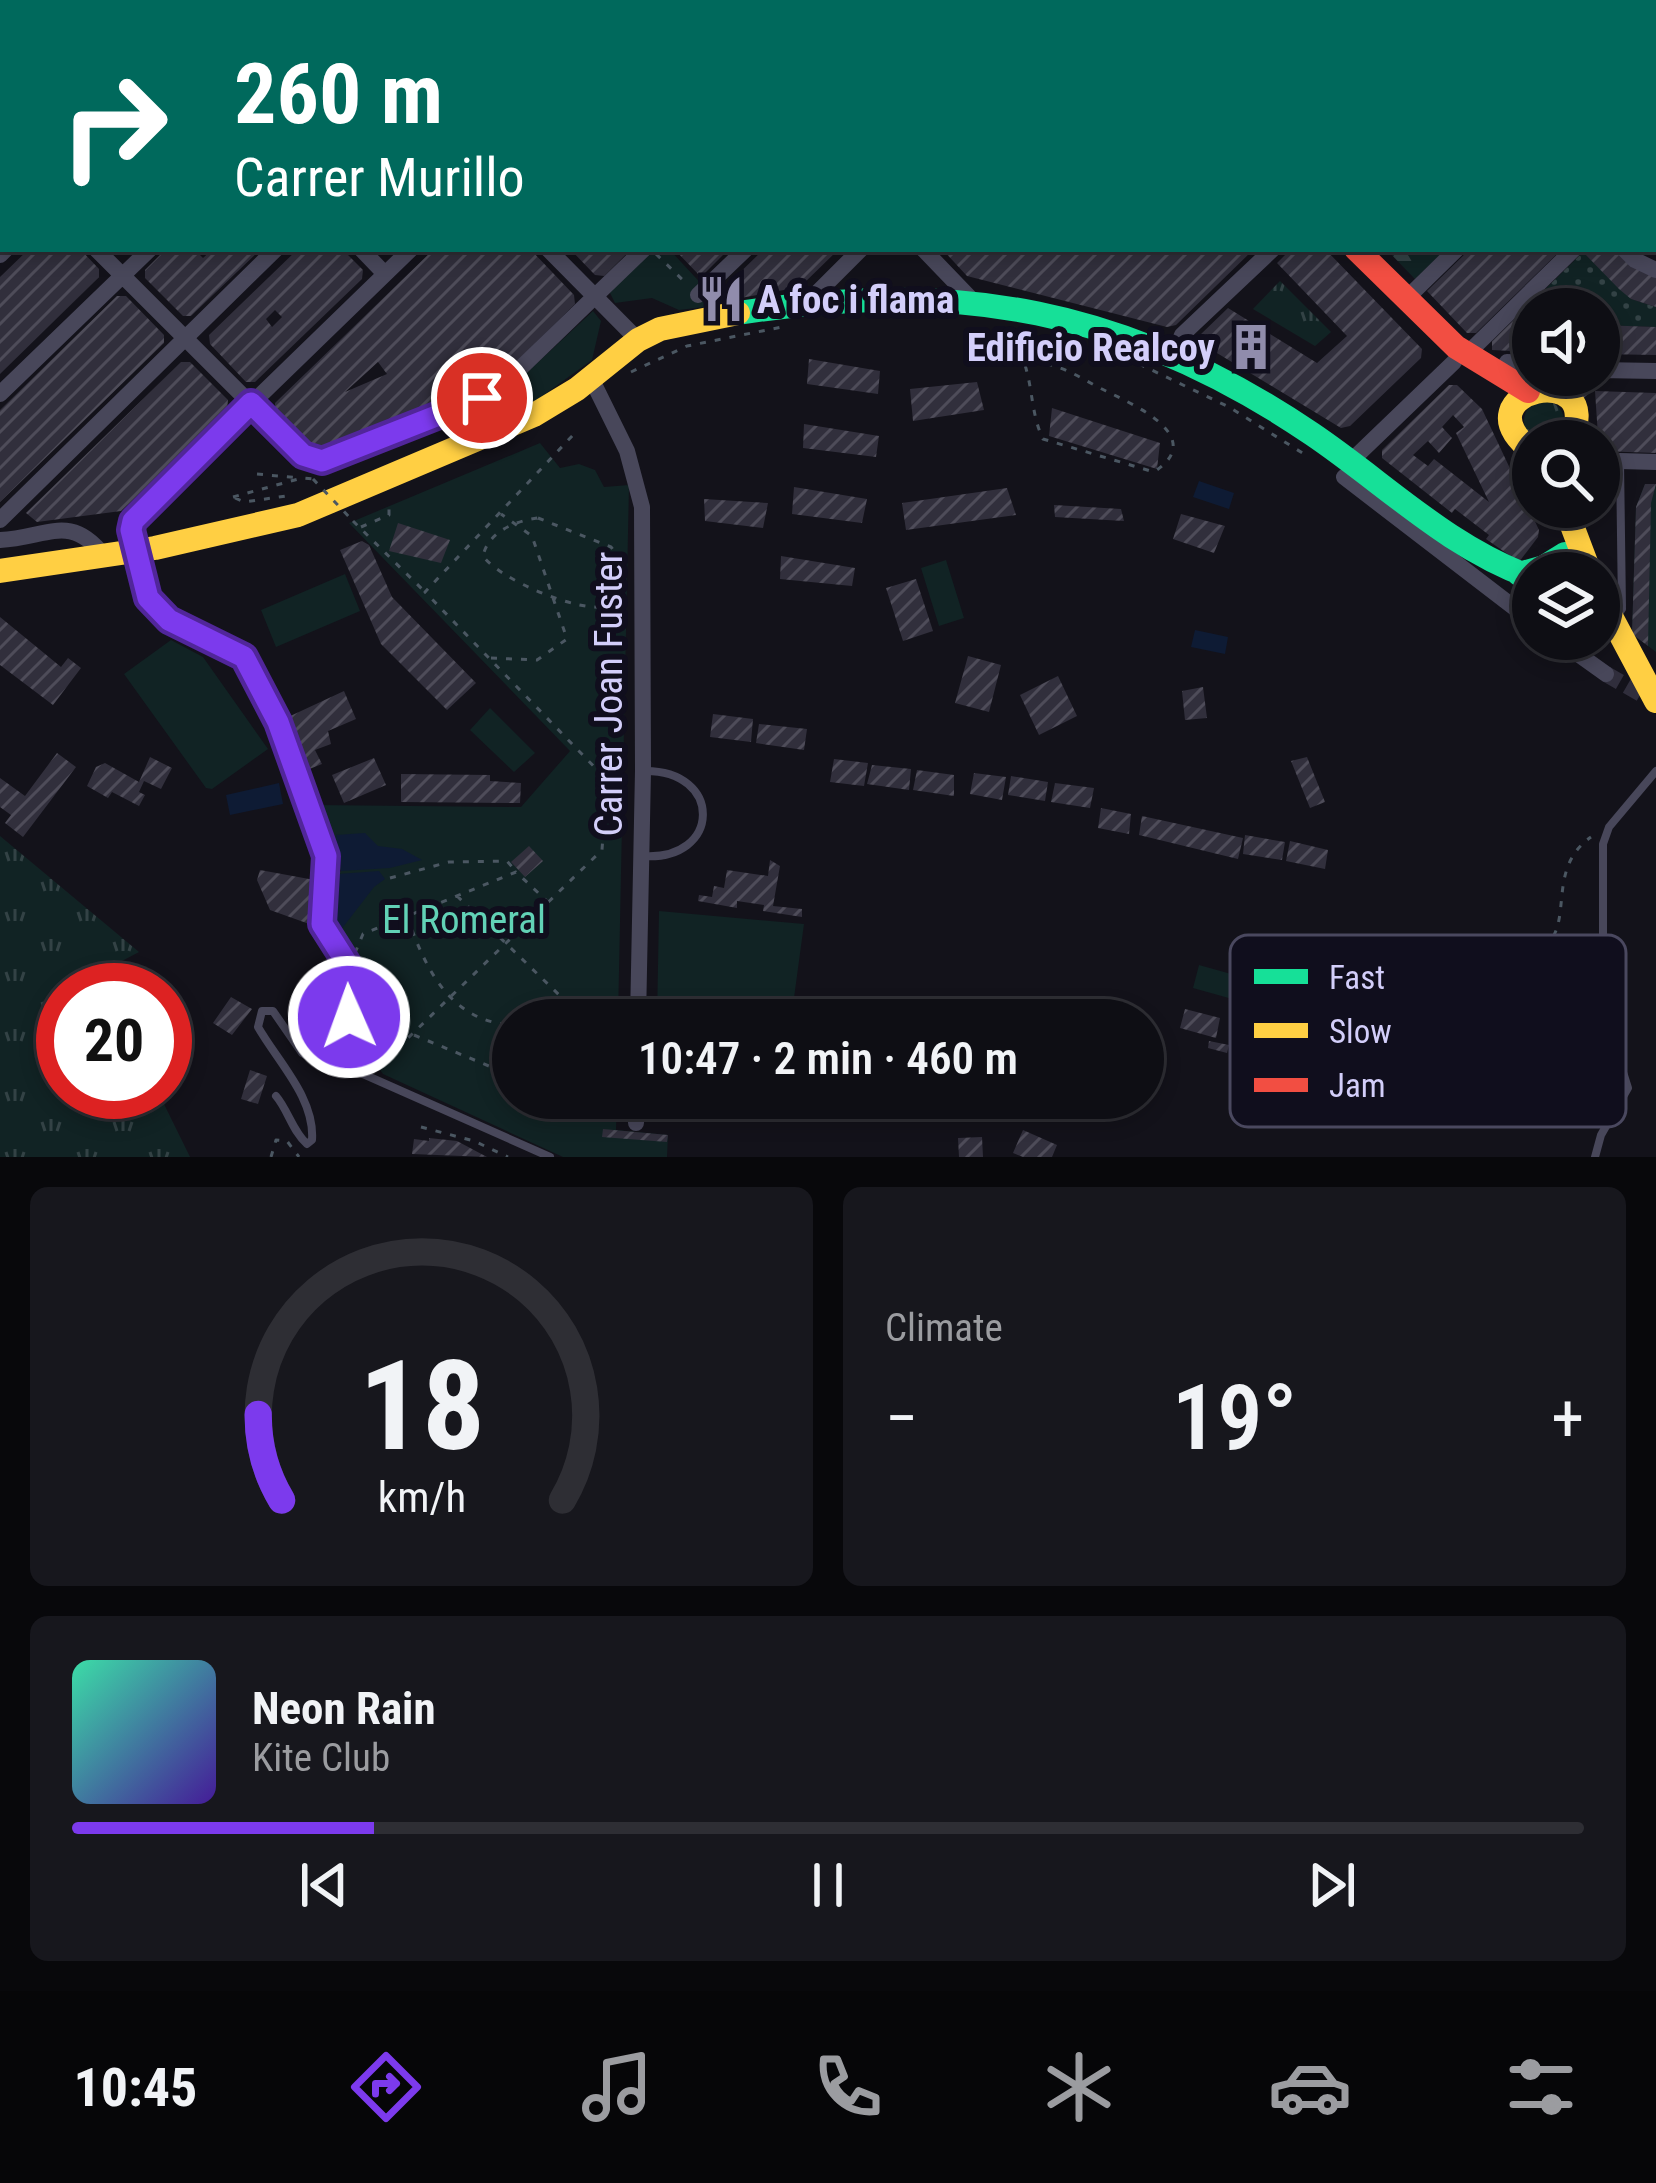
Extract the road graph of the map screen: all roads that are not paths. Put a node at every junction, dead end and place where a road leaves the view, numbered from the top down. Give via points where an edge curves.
1 (98, 252) edge
2 (147, 252) edge
3 (273, 252) edge
4 (364, 252) edge
5 (408, 252) edge
6 (551, 252) edge
7 (644, 252) edge
8 (743, 252) edge
9 (858, 252) edge
10 (926, 252) edge
11 (1271, 252) edge
12 (1359, 252) edge
13 (1454, 252) edge
14 (1571, 252) edge
15 (1627, 252) edge
16 (1656, 270) edge
17 (385, 274) junction
18 (122, 277) junction
19 (698, 295) road end
20 (595, 297) junction
21 (1405, 300) junction
22 (974, 302) junction
23 (797, 316) junction
24 (185, 338) junction
25 (638, 340) junction
26 (1174, 354) junction
27 (1460, 358) junction
28 (1507, 362) dead end
29 (1512, 362) edge
30 (1656, 371) edge
31 (1620, 372) edge
32 (590, 378) junction
33 (1512, 380) edge
34 (0, 394) edge
35 (1532, 396) edge
36 (251, 403) junction
37 (1511, 413) junction
38 (1512, 424) edge
39 (1620, 461) joint
40 (1656, 462) edge
41 (1347, 470) junction
42 (0, 520) edge
43 (0, 540) edge
44 (104, 556) junction
45 (0, 572) edge
46 (1512, 572) edge
47 (148, 598) joint
48 (1512, 605) edge
49 (1620, 614) edge
50 (1620, 643) edge
51 (1586, 660) edge
52 (1606, 674) tunnel mouth
53 (1656, 702) edge
54 (643, 771) junction
55 (1656, 771) edge
56 (641, 856) junction
57 (1602, 935) edge
58 (638, 999) edge
59 (349, 1017) junction
60 (276, 1096) dead end
61 (636, 1119) edge
62 (636, 1123) road end
63 (1606, 1127) edge
64 (550, 1157) edge
65 (1595, 1157) edge

1 - 18 street
2 - 18 street
3 - 24 street
4 - 17 street
5 - 17 street
6 - 20 street
7 - 20 street
8 - 19 street
9 - 23 street
10 - 22 street
11 - 26 street via 1182,335
12 - 21 street
13 - 21 street
14 - 27 street
15 - 16 street
17 - 36 street
18 - 24 street
18 - 34 street
20 - 25 street
20 - 36 street via 482,398 329,461 303,455
21 - 27 street
22 - 23 street via 874,296
22 - 26 street
23 - 25 street via 674,326
24 - 36 street
24 - 42 street
25 - 32 street
26 - 41 street via 1261,402
27 - 33 street
27 - 37 street
27 - 41 street
28 - 29 street
30 - 31 street
32 - 44 street via 505,429 298,515
32 - 54 street, Carrer Joan Fuster via 627,451 642,507
35 - 37 street via 1517,400
36 - 47 street, bridge via 138,514 131,530
37 - 38 street
39 - 40 street
39 - 49 lane
41 - 46 street
41 - 48 street
43 - 44 street via 75,529
44 - 45 street
47 - 59 lane via 169,620 244,657 259,680 326,856 322,924 349,966
50 - 53 street
51 - 52 street
54 - 56 street, Carrer Joan Fuster
54 - 56 lane via 684,777 703,814 683,851
55 - 57 lane via 1609,827
56 - 58 street, Carrer Joan Fuster
59 - 60 lane via 317,1060 302,1053 273,1010 262,1011 258,1027 313,1122 308,1144
59 - 64 lane via 354,1070
61 - 62 street
63 - 65 lane

